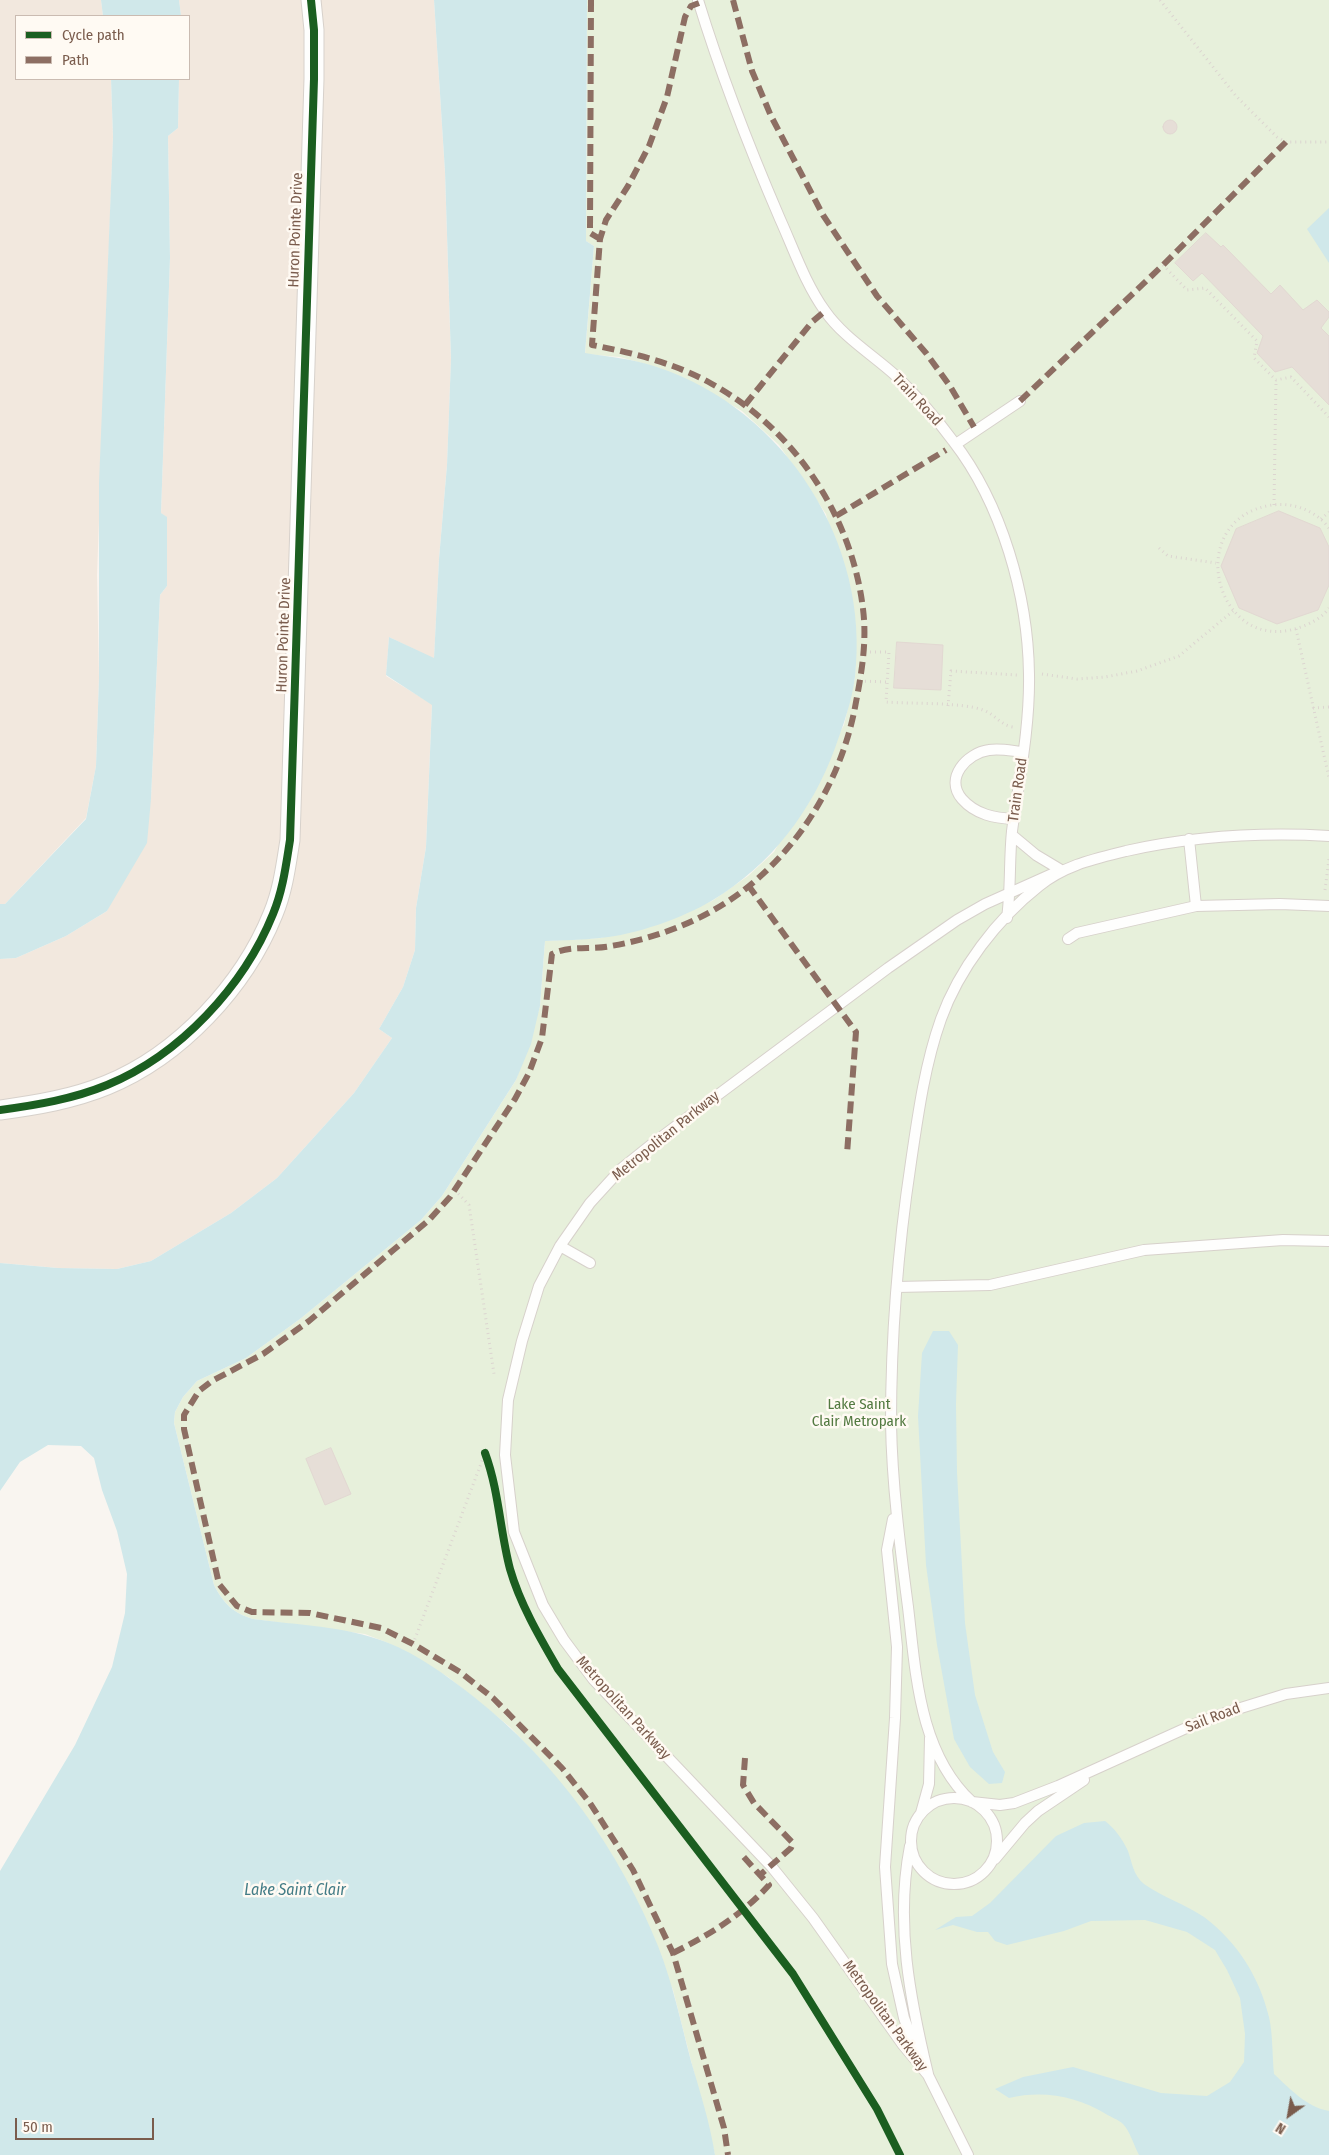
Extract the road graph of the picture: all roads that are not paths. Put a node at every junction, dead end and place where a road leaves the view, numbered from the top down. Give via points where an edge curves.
1 (311, 0) edge
2 (698, 0) edge
3 (1020, 401) dead end
4 (956, 444) junction
5 (1023, 752) junction
6 (1014, 819) junction
7 (1012, 835) junction
8 (1329, 836) edge
9 (1189, 838) junction
10 (1061, 870) junction
11 (1009, 893) junction
12 (1196, 906) junction
13 (1329, 906) edge
14 (1006, 918) junction
15 (1068, 939) dead end
16 (0, 1110) edge
17 (1329, 1241) edge
18 (560, 1246) junction
19 (590, 1263) dead end
20 (897, 1287) junction
21 (896, 1507) junction
22 (1329, 1688) edge
23 (930, 1738) junction
24 (1104, 1766) junction
25 (972, 1802) junction
26 (921, 1813) junction
27 (911, 1838) junction
28 (991, 1863) junction
29 (928, 2074) junction
30 (968, 2155) edge

1 - 16 street, Huron Pointe Drive via 314,78 305,429 290,840 284,877 258,946 212,1008 171,1047 109,1084 39,1105
2 - 4 lane, Train Road via 722,77 764,182 805,276 825,311 916,396
3 - 4 lane
4 - 5 lane, Train Road via 987,496 1008,548 1024,611 1029,675
5 - 6 lane, Train Road
5 - 6 lane via 998,749 979,752 964,761 956,781 961,798 974,808 990,817
6 - 7 lane, Train Road
7 - 10 lane, Train Road
7 - 11 lane, Train Road
8 - 9 lane via 1271,833
9 - 10 lane
9 - 12 lane
10 - 11 lane, Metropolitan Parkway
10 - 14 lane
11 - 14 lane, Train Road
11 - 18 lane, Metropolitan Parkway via 957,920 895,963 656,1141 621,1170 590,1203
12 - 13 lane
12 - 15 lane via 1077,933
14 - 20 lane via 955,986 930,1056 914,1141
17 - 20 lane via 1283,1240 1144,1250 990,1285
18 - 19 lane
18 - 29 lane, Metropolitan Parkway via 539,1286 522,1341 508,1400 505,1455 514,1532 543,1605 593,1678 771,1866
20 - 21 lane via 891,1423
21 - 23 lane via 914,1656
21 - 29 lane via 887,1550 897,1647 884,1867 892,1964 912,2046
22 - 24 lane, Sail Road via 1286,1694 1231,1711
23 - 25 lane via 947,1774
23 - 26 lane via 929,1784
24 - 25 lane via 1014,1803
24 - 28 lane via 1038,1811
25 - 26 lane via 945,1798
25 - 28 lane via 984,1810 998,1835 997,1850
26 - 27 lane
27 - 28 lane via 912,1852 918,1865 928,1876 941,1882 970,1881
27 - 29 lane via 905,1880 907,1970
29 - 30 lane, Metropolitan Parkway

